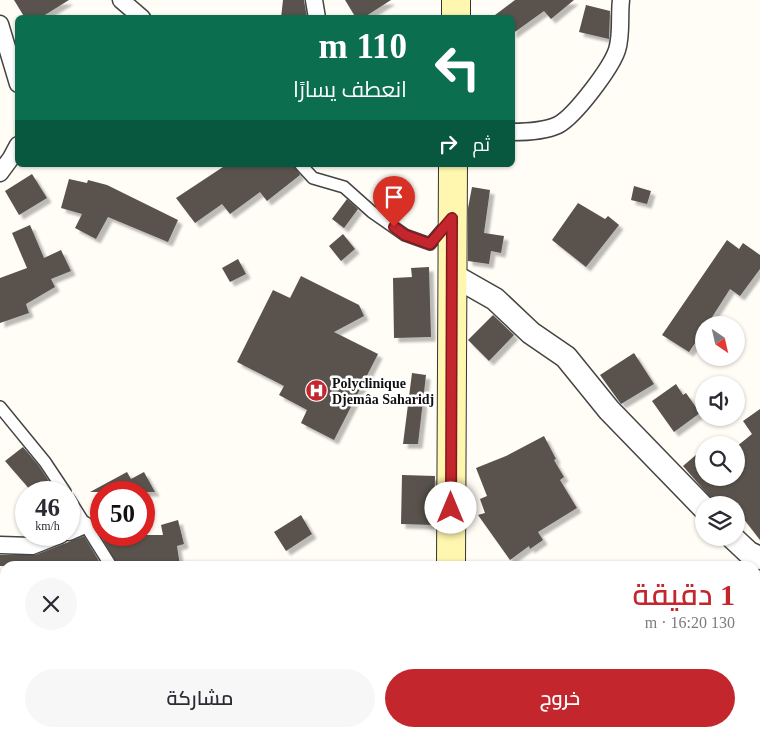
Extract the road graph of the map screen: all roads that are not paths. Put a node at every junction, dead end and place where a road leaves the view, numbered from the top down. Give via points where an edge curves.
1 (121, 0) edge
2 (314, 0) edge
3 (456, 0) edge
4 (621, 0) edge
5 (138, 15) edge
6 (316, 15) edge
7 (456, 15) edge
8 (0, 24) edge
9 (15, 74) edge
10 (515, 132) edge
11 (15, 152) edge
12 (303, 167) edge
13 (453, 167) edge
14 (0, 172) edge
15 (452, 218) junction
16 (451, 274) junction
17 (0, 407) edge
18 (58, 481) edge
19 (695, 499) edge
20 (80, 517) edge
21 (85, 525) junction
22 (80, 527) edge
23 (0, 545) edge
24 (15, 545) edge
25 (742, 546) edge
26 (760, 558) edge
27 (108, 561) edge
28 (451, 561) edge

1 - 5 street
2 - 6 street
3 - 7 main road
4 - 10 street via 617,50 595,86 573,113 557,125
8 - 9 street
11 - 14 street
12 - 15 lane via 313,178 344,187 405,235 430,244
13 - 15 main road
15 - 16 main road
16 - 19 street via 495,299 531,333 566,357 609,410
16 - 28 main road
17 - 18 lane
20 - 21 lane
21 - 22 street
21 - 27 lane
23 - 24 street
25 - 26 street

